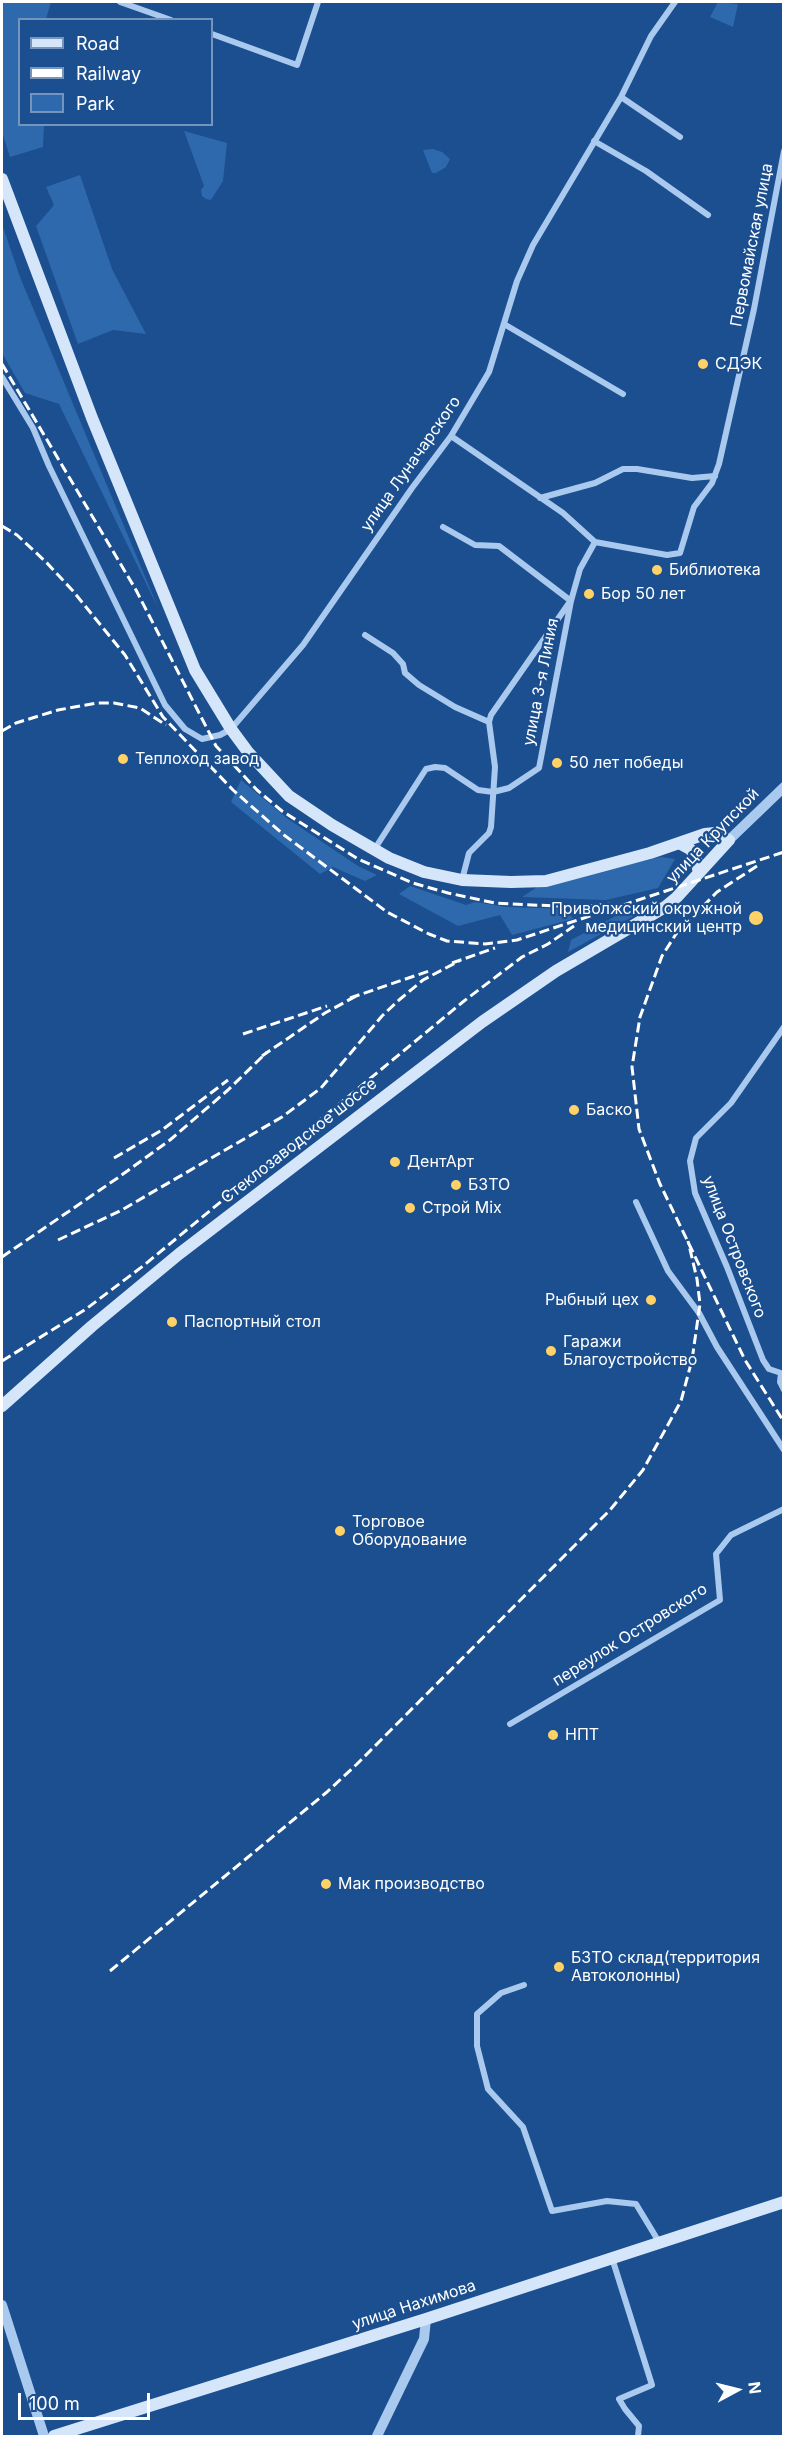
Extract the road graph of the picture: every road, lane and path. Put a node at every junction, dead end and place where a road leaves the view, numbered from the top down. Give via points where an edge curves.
1 (120, 2) edge
2 (318, 2) edge
3 (675, 2) edge
4 (165, 18) edge
5 (213, 34) edge
6 (621, 97) junction
7 (680, 138) dead end
8 (594, 141) junction
9 (783, 152) edge
10 (2, 179) edge
11 (708, 215) dead end
12 (504, 324) junction
13 (2, 376) edge
14 (622, 394) dead end
15 (451, 436) junction
16 (715, 476) junction
17 (540, 498) junction
18 (443, 527) dead end
19 (595, 542) junction
20 (571, 601) junction
21 (365, 635) dead end
22 (489, 722) junction
23 (231, 729) junction
24 (783, 787) edge
25 (493, 792) junction
26 (729, 840) junction
27 (679, 843) junction
28 (374, 850) junction
29 (699, 873) junction
30 (462, 880) junction
31 (635, 927) joint
32 (783, 1027) edge
33 (636, 1202) dead end
34 (782, 1372) edge
35 (783, 1390) edge
36 (2, 1406) edge
37 (783, 1450) edge
38 (783, 1509) edge
39 (510, 1724) dead end
40 (524, 1985) dead end
41 (783, 2202) edge
42 (659, 2243) junction
43 (612, 2258) junction
44 (2, 2305) edge
45 (426, 2319) junction
46 (44, 2436) edge
47 (54, 2436) edge
48 (377, 2436) edge
49 (638, 2436) edge

1 - 4 street
2 - 5 street via 297,65
3 - 6 street, улица Луначарского via 651,36
6 - 7 street
6 - 8 street, улица Луначарского
8 - 11 street
8 - 12 street, улица Луначарского via 533,245
9 - 16 street, Первомайская улица via 754,309
10 - 23 main road via 92,418 186,650
12 - 14 street
12 - 15 street, улица Луначарского via 489,372
13 - 23 street via 33,428 165,705 177,722 202,739
15 - 17 street
15 - 23 street, улица Луначарского via 303,645
16 - 17 street via 692,478 623,469 595,483
16 - 19 street, Первомайская улица via 694,507 683,548 674,555
17 - 19 street
18 - 20 street via 476,545 499,546
19 - 20 street, улица 3-я Линия via 580,569
20 - 22 street, улица 3-я Линия
20 - 25 street, улица 3-я Линия via 539,768 509,788
21 - 22 street via 393,653 418,685
22 - 25 street via 495,767
23 - 28 main road via 289,796
24 - 26 street, улица Крупской
25 - 28 street via 478,790 445,768 426,769
25 - 30 street via 489,833 469,853
26 - 27 main road via 715,833
26 - 29 main road, улица Крупской
27 - 29 main road via 696,855
27 - 30 main road via 546,881
28 - 30 main road via 410,867
29 - 31 main road, улица Крупской via 665,907
31 - 36 main road, Стеклозаводское шоссе via 556,971 482,1022 179,1254
32 - 34 street, улица Островского via 731,1103 696,1138 690,1161 695,1193 764,1360 769,1369
33 - 37 street via 668,1270
34 - 35 street, улица Островского
38 - 39 street, переулок Островского via 731,1535 716,1554 720,1600
40 - 42 street via 501,1993 477,2014 477,2046 488,2090 523,2127 552,2211 608,2201 636,2204
41 - 42 main road, улица Нахимова
42 - 43 main road, улица Нахимова
43 - 45 main road, улица Нахимова
43 - 49 street via 652,2385 619,2399 639,2426
44 - 46 street
45 - 47 main road, улица Нахимова
45 - 48 street via 424,2339

